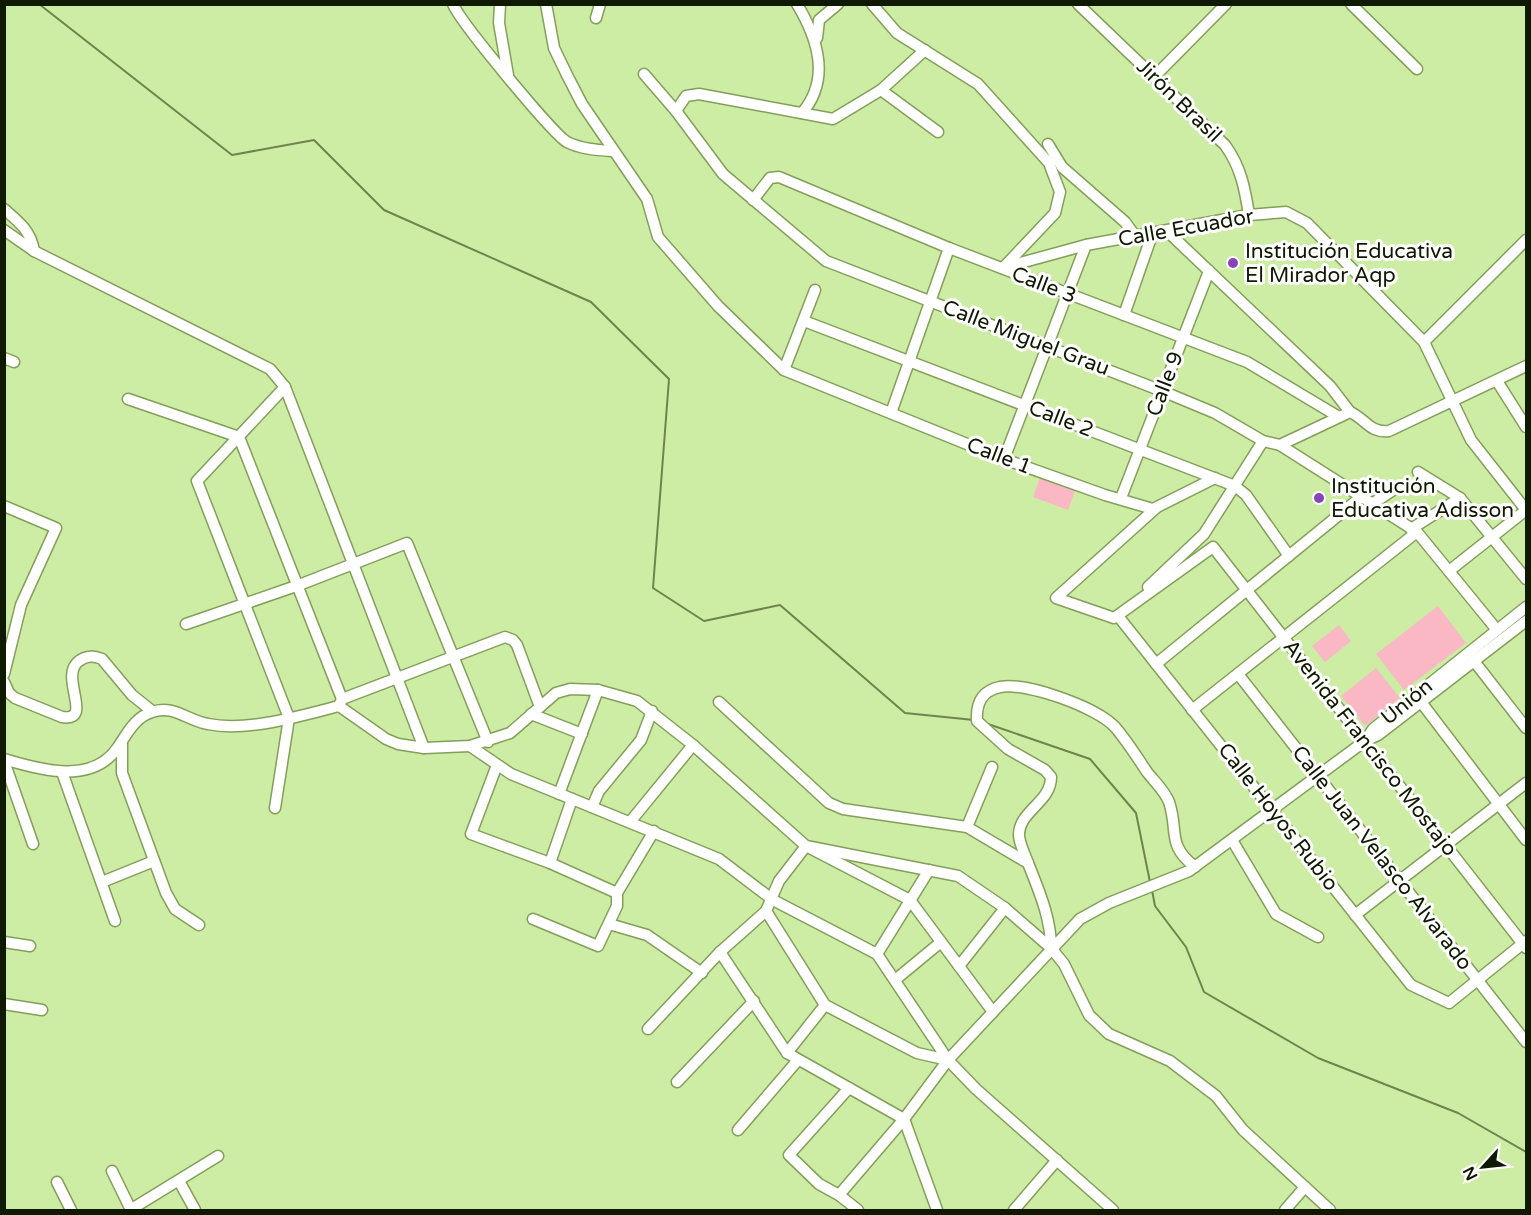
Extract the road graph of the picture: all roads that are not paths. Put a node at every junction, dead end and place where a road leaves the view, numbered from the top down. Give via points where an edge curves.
1 (453, 4) edge
2 (500, 4) edge
3 (546, 4) edge
4 (600, 4) edge
5 (797, 4) edge
6 (838, 4) edge
7 (872, 4) edge
8 (1078, 4) edge
9 (1226, 4) edge
10 (1351, 4) edge
11 (596, 18) dead end
12 (817, 42) junction
13 (925, 50) junction
14 (1417, 69) dead end
15 (644, 74) dead end
16 (508, 76) junction
17 (1154, 77) junction
18 (881, 90) junction
19 (675, 111) junction
20 (802, 113) junction
21 (938, 132) dead end
22 (1048, 144) dead end
23 (612, 151) junction
24 (1062, 166) junction
25 (1054, 176) junction
26 (753, 200) junction
27 (4, 209) edge
28 (1249, 215) junction
29 (4, 230) edge
30 (1168, 232) junction
31 (1152, 235) junction
32 (1136, 237) junction
33 (1527, 240) edge
34 (1086, 245) junction
35 (949, 248) junction
36 (34, 251) junction
37 (1002, 268) junction
38 (1209, 271) junction
39 (815, 291) dead end
40 (1066, 293) junction
41 (931, 302) junction
42 (1124, 315) junction
43 (804, 321) junction
44 (1183, 338) junction
45 (1424, 342) junction
46 (1045, 346) junction
47 (909, 360) junction
48 (1527, 366) edge
49 (784, 370) junction
50 (1497, 381) junction
51 (285, 387) junction
52 (1162, 391) junction
53 (128, 399) dead end
54 (1452, 402) junction
55 (1024, 405) junction
56 (1350, 412) junction
57 (891, 413) junction
58 (1339, 417) junction
59 (1527, 426) edge
60 (239, 436) junction
61 (1263, 441) junction
62 (1280, 446) junction
63 (1140, 449) junction
64 (1004, 459) junction
65 (1418, 471) dead end
66 (1215, 478) junction
67 (1234, 486) junction
68 (1399, 486) dead end
69 (1361, 497) junction
70 (1121, 498) junction
71 (1460, 498) junction
72 (1134, 502) junction
73 (1372, 504) junction
74 (4, 506) edge
75 (1156, 508) junction
76 (1526, 510) edge
77 (1137, 525) junction
78 (1414, 531) junction
79 (1492, 537) junction
80 (1289, 555) junction
81 (351, 565) junction
82 (1449, 571) junction
83 (1527, 579) edge
84 (299, 585) junction
85 (1247, 590) junction
86 (245, 604) junction
87 (1527, 607) edge
88 (1118, 616) junction
89 (1527, 621) edge
90 (186, 624) dead end
91 (1497, 630) junction
92 (1284, 637) junction
93 (453, 656) junction
94 (1474, 661) junction
95 (1156, 664) junction
96 (4, 674) edge
97 (1238, 674) junction
98 (396, 677) junction
99 (4, 682) edge
100 (598, 690) junction
101 (719, 702) dead end
102 (1421, 702) junction
103 (340, 703) junction
104 (1192, 710) junction
105 (152, 711) junction
106 (536, 711) junction
107 (652, 711) junction
108 (289, 718) junction
109 (1527, 728) edge
110 (582, 734) junction
111 (122, 741) junction
112 (1365, 741) junction
113 (488, 742) junction
114 (693, 745) junction
115 (470, 746) junction
116 (424, 748) junction
117 (4, 760) edge
118 (497, 765) junction
119 (992, 766) dead end
120 (62, 772) junction
121 (1317, 776) junction
122 (1527, 783) edge
123 (559, 794) junction
124 (573, 799) junction
125 (1499, 803) junction
126 (592, 807) junction
127 (275, 808) dead end
128 (1272, 810) junction
129 (630, 822) junction
130 (967, 827) junction
131 (654, 831) junction
132 (1232, 840) junction
133 (1527, 840) edge
134 (33, 844) dead end
135 (1445, 844) junction
136 (806, 846) junction
137 (154, 861) junction
138 (550, 863) junction
139 (1028, 863) junction
140 (1195, 867) junction
141 (929, 870) junction
142 (1399, 880) junction
143 (102, 882) junction
144 (616, 892) junction
145 (773, 900) junction
146 (910, 900) junction
147 (1005, 908) junction
148 (766, 911) junction
149 (1355, 915) junction
150 (533, 919) dead end
151 (115, 921) dead end
152 (609, 924) junction
153 (200, 926) dead end
154 (1317, 937) dead end
155 (4, 942) edge
156 (941, 942) junction
157 (1525, 945) edge
158 (30, 946) dead end
159 (1051, 948) junction
160 (720, 952) junction
161 (877, 954) junction
162 (959, 966) junction
163 (702, 973) junction
164 (895, 980) junction
165 (1479, 981) junction
166 (754, 1001) junction
167 (4, 1004) edge
168 (825, 1005) junction
169 (42, 1010) dead end
170 (993, 1012) junction
171 (648, 1029) dead end
172 (1527, 1042) edge
173 (787, 1053) junction
174 (798, 1060) junction
175 (948, 1060) junction
176 (677, 1082) dead end
177 (849, 1089) junction
178 (904, 1119) junction
179 (738, 1130) dead end
180 (218, 1156) dead end
181 (1056, 1160) junction
182 (112, 1171) dead end
183 (179, 1181) junction
184 (57, 1182) dead end
185 (1305, 1187) junction
186 (839, 1195) junction
187 (71, 1210) edge
188 (130, 1210) edge
189 (195, 1210) edge
190 (858, 1210) edge
191 (937, 1210) edge
192 (1014, 1210) edge
193 (1113, 1210) edge
194 (1285, 1210) edge
195 (1330, 1210) edge

1 - 16 street
2 - 16 street
3 - 23 street via 554,48 582,104
4 - 11 street
5 - 12 street
6 - 12 street via 819,20
7 - 13 street via 897,33
8 - 17 street, Jirón Brasil
9 - 17 street
10 - 14 street
12 - 20 street via 819,82 813,101
13 - 18 street
13 - 25 street via 978,84 1037,147
15 - 19 street, Calle Miguel Grau
16 - 23 street via 566,141
17 - 28 street, Jirón Brasil via 1235,158
18 - 20 street via 833,119
18 - 21 street
19 - 20 street via 686,96 699,94
19 - 26 street, Calle Miguel Grau via 723,174
22 - 24 street
23 - 49 street via 647,199 658,237 718,306
24 - 25 street
24 - 32 street via 1125,222
25 - 37 street via 1059,192 1055,213
26 - 35 street, Calle 3 via 770,178 777,177
26 - 41 street, Calle Miguel Grau via 826,261
27 - 36 street via 26,228
28 - 30 street, Calle Ecuador
28 - 45 street, Calle Ecuador via 1286,212 1307,223
29 - 36 street
30 - 31 street, Calle Ecuador
30 - 38 street
31 - 32 street, Calle Ecuador
31 - 42 street
32 - 34 street, Calle Ecuador
33 - 45 street
34 - 37 street, Calle Ecuador
34 - 40 street
35 - 37 street, Calle 3
35 - 41 street
36 - 51 street via 270,369
37 - 40 street, Calle 3
38 - 44 street, Calle 9
38 - 56 street via 1330,386
39 - 43 street
40 - 42 street, Calle 3
40 - 46 street
41 - 46 street, Calle Miguel Grau
41 - 47 street
42 - 44 street, Calle 3
43 - 47 street, Calle 2
43 - 49 street
44 - 52 street, Calle 9
44 - 58 street, Calle 3 via 1247,362
45 - 54 street
46 - 52 street, Calle Miguel Grau
46 - 55 street
47 - 55 street, Calle 2
47 - 57 street
48 - 50 street
49 - 57 street, Calle 1
50 - 54 street
50 - 59 street
51 - 60 street
51 - 81 street
52 - 61 street, Calle Miguel Grau via 1215,413
52 - 63 street, Calle 9
53 - 60 street
54 - 56 street via 1379,432
54 - 76 street via 1471,440
55 - 63 street, Calle 2
55 - 64 street
56 - 58 street
57 - 64 street, Calle 1
58 - 62 street
60 - 84 street
60 - 86 street via 198,481
61 - 62 street, Calle Miguel Grau
61 - 67 street
62 - 69 street, Calle Miguel Grau
63 - 66 street, Calle 2
63 - 70 street, Calle 9
64 - 70 street, Calle 1
65 - 71 street
66 - 67 street, Calle 2
66 - 75 street
67 - 80 street, Calle 2 via 1246,495
67 - 88 street via 1204,534
68 - 73 street
69 - 73 street, Calle Miguel Grau
69 - 80 street
70 - 72 street, Calle 1
71 - 78 street
71 - 79 street
72 - 75 street, Calle 1
72 - 77 street via 1140,518
73 - 78 street, Calle Miguel Grau
74 - 96 street via 56,528 21,605
75 - 77 street
76 - 79 street
77 - 88 street via 1056,598 1107,616
78 - 82 street, Calle Miguel Grau
78 - 92 street
79 - 82 street
79 - 83 street
80 - 85 street
81 - 84 street
81 - 93 street via 406,543
81 - 98 street
82 - 91 street, Calle Miguel Grau
84 - 86 street
84 - 103 street
85 - 88 street, Avenida Francisco Mostajo via 1213,546
85 - 92 street, Avenida Francisco Mostajo
85 - 95 street
86 - 90 street
86 - 108 street
87 - 91 street, Unión
88 - 95 street, Calle Hoyos Rubio
89 - 94 street, Unión
91 - 112 street, Unión via 1373,729
92 - 97 street
92 - 112 street, Avenida Francisco Mostajo
93 - 98 street
93 - 106 street via 505,636 513,639
93 - 113 street
94 - 102 street, Unión
94 - 109 street
95 - 104 street, Calle Hoyos Rubio
97 - 104 street
97 - 121 street, Calle Juan Velasco Alvarado
98 - 103 street
98 - 116 street
99 - 105 street via 15,698 70,718 78,707 71,682 73,669 82,659 96,657
100 - 106 street via 556,693
100 - 107 street via 637,701
100 - 110 street
101 - 130 street via 829,803 843,809
102 - 112 street, Unión
102 - 125 street
103 - 108 street
103 - 116 street via 386,739
104 - 128 street, Calle Hoyos Rubio
105 - 108 street via 165,709 221,726
105 - 111 street via 141,717
106 - 110 street
106 - 113 street via 510,733
107 - 114 street
107 - 126 street via 640,740 599,791
108 - 127 street
110 - 123 street
111 - 120 street via 101,765
111 - 137 street via 122,774
112 - 121 street
112 - 135 street, Avenida Francisco Mostajo
113 - 115 street
114 - 129 street
114 - 136 street
115 - 116 street
115 - 118 street
117 - 120 street
117 - 134 street
118 - 123 street
118 - 138 street via 471,834
119 - 130 street
120 - 143 street
121 - 128 street
121 - 142 street, Calle Juan Velasco Alvarado
122 - 125 street
123 - 124 street
124 - 126 street
124 - 138 street
125 - 133 street
125 - 135 street
126 - 129 street
128 - 132 street
128 - 149 street, Calle Hoyos Rubio
129 - 131 street
130 - 139 street
131 - 144 street
131 - 145 street via 719,859
132 - 140 street
132 - 154 street via 1276,914
135 - 142 street
135 - 157 street, Avenida Francisco Mostajo
136 - 141 street
136 - 145 street via 779,880
136 - 146 street
137 - 143 street
137 - 153 street via 175,909
138 - 144 street
139 - 140 street via 1021,846 1020,827 1051,787 1051,777 1008,749 977,721 976,706 984,694 999,687 1058,698 1097,713 1114,727 1168,800 1176,845 1181,856
139 - 159 street via 1051,926
140 - 159 street via 1080,919
141 - 146 street
141 - 147 street via 966,880
142 - 149 street
142 - 165 street, Calle Juan Velasco Alvarado
143 - 151 street
144 - 152 street via 617,906
145 - 148 street
145 - 161 street
146 - 156 street
146 - 161 street
147 - 159 street
147 - 162 street
148 - 160 street
148 - 168 street
149 - 165 street, Calle Hoyos Rubio via 1411,986 1449,1003
150 - 152 street via 598,946
152 - 163 street via 647,935
155 - 158 street
156 - 162 street
156 - 164 street
157 - 165 street
159 - 170 street
159 - 185 street via 1064,964 1089,1015 1109,1034 1170,1060 1216,1096 1244,1130
160 - 163 street
160 - 166 street
161 - 164 street
162 - 170 street
163 - 171 street
164 - 175 street
165 - 172 street, Calle Juan Velasco Alvarado
166 - 173 street
166 - 176 street
167 - 169 street
168 - 173 street
168 - 175 street via 917,1053
170 - 175 street
173 - 174 street
174 - 177 street
174 - 179 street
175 - 178 street
175 - 181 street
177 - 178 street
177 - 186 street via 789,1155 819,1184
178 - 186 street
178 - 191 street
180 - 183 street
181 - 192 street
181 - 193 street
182 - 188 street
183 - 188 street
183 - 189 street
184 - 187 street
185 - 194 street
185 - 195 street
186 - 190 street

